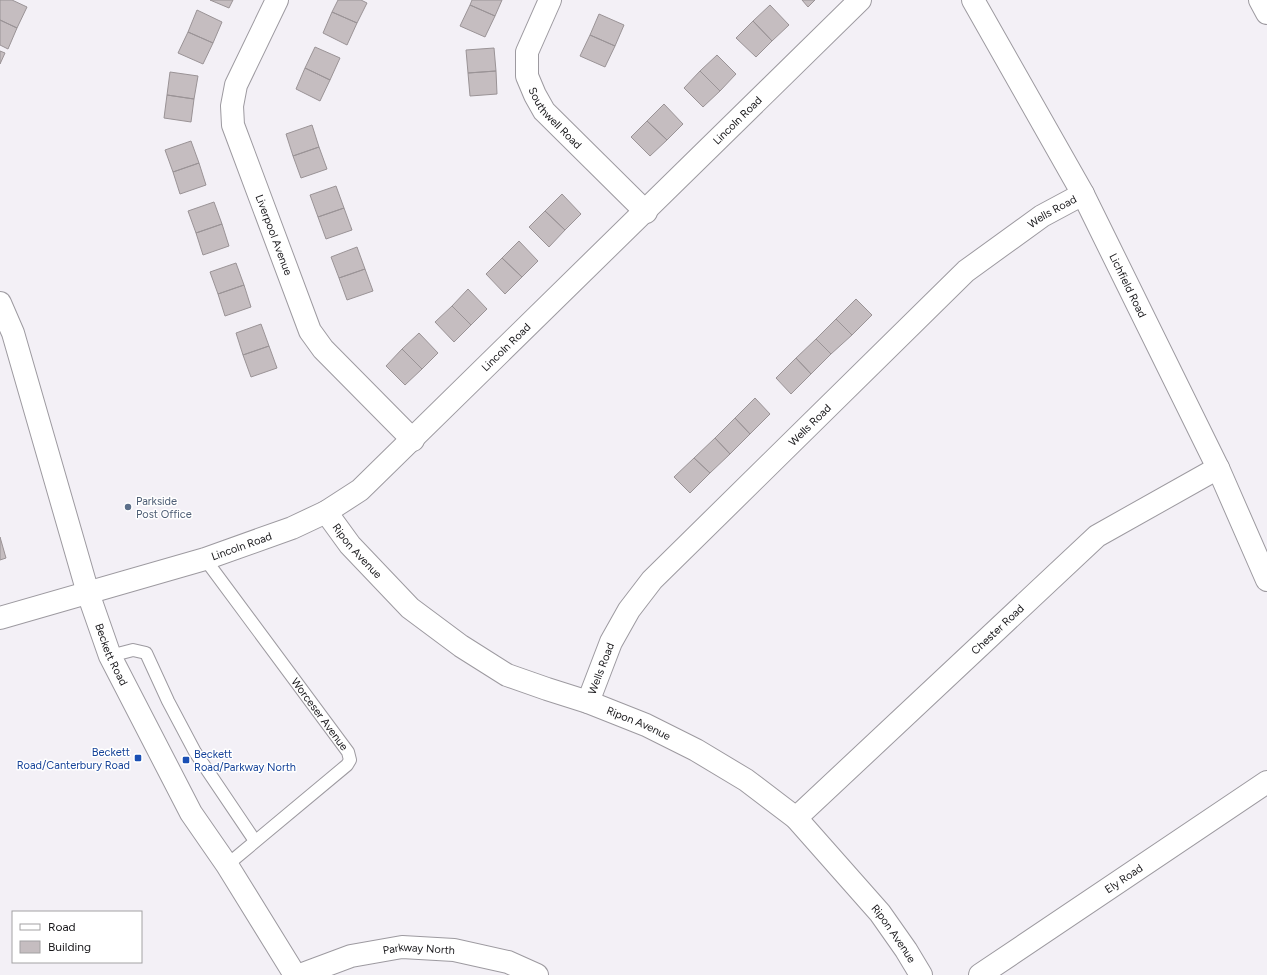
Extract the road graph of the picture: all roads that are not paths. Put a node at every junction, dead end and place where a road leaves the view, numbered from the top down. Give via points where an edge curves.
1 (277, 0) edge
2 (860, 0) edge
3 (973, 0) edge
4 (1260, 0) edge
5 (548, 1) edge
6 (1267, 13) edge
7 (1083, 194) junction
8 (646, 212) junction
9 (0, 303) edge
10 (413, 440) junction
11 (1218, 468) junction
12 (326, 512) junction
13 (205, 559) junction
14 (1267, 580) edge
15 (88, 593) junction
16 (0, 618) edge
17 (110, 656) junction
18 (588, 702) junction
19 (1267, 782) edge
20 (796, 818) junction
21 (255, 841) junction
22 (227, 865) junction
23 (295, 975) edge
24 (300, 975) edge
25 (537, 975) edge
26 (921, 975) edge
27 (980, 975) edge

1 - 10 street, Liverpool Avenue via 236,85 232,106 233,125 310,331 323,349
2 - 8 street, Lincoln Road
3 - 7 street, Lichfield Road
4 - 6 street
5 - 8 street, Southwell Road via 527,52 528,76 535,95 544,111
7 - 11 street, Lichfield Road
7 - 18 street, Wells Road via 1042,216 966,271 652,580 629,610 611,642
8 - 10 street, Lincoln Road
9 - 15 street, Beckett Road via 13,333
10 - 12 street, Lincoln Road via 360,490
11 - 14 street, Lichfield Road
11 - 20 street, Chester Road via 1098,536
12 - 13 street, Lincoln Road via 292,528
12 - 18 street, Ripon Avenue via 350,545 410,608 461,646 507,675
13 - 15 street, Lincoln Road
13 - 21 lane, Worceser Avenue via 348,752 350,760
15 - 16 street, Lincoln Road
15 - 17 street, Beckett Road
17 - 21 lane via 133,650 146,653 168,701 196,752
17 - 22 street, Beckett Road via 191,813
18 - 20 street, Ripon Avenue via 646,725 696,750 746,780
19 - 27 street, Ely Road
20 - 26 street, Ripon Avenue via 880,913
21 - 22 lane, Worceser Avenue
22 - 23 street, Beckett Road
24 - 25 street, Parkway North via 351,956 402,947 454,950 508,962

